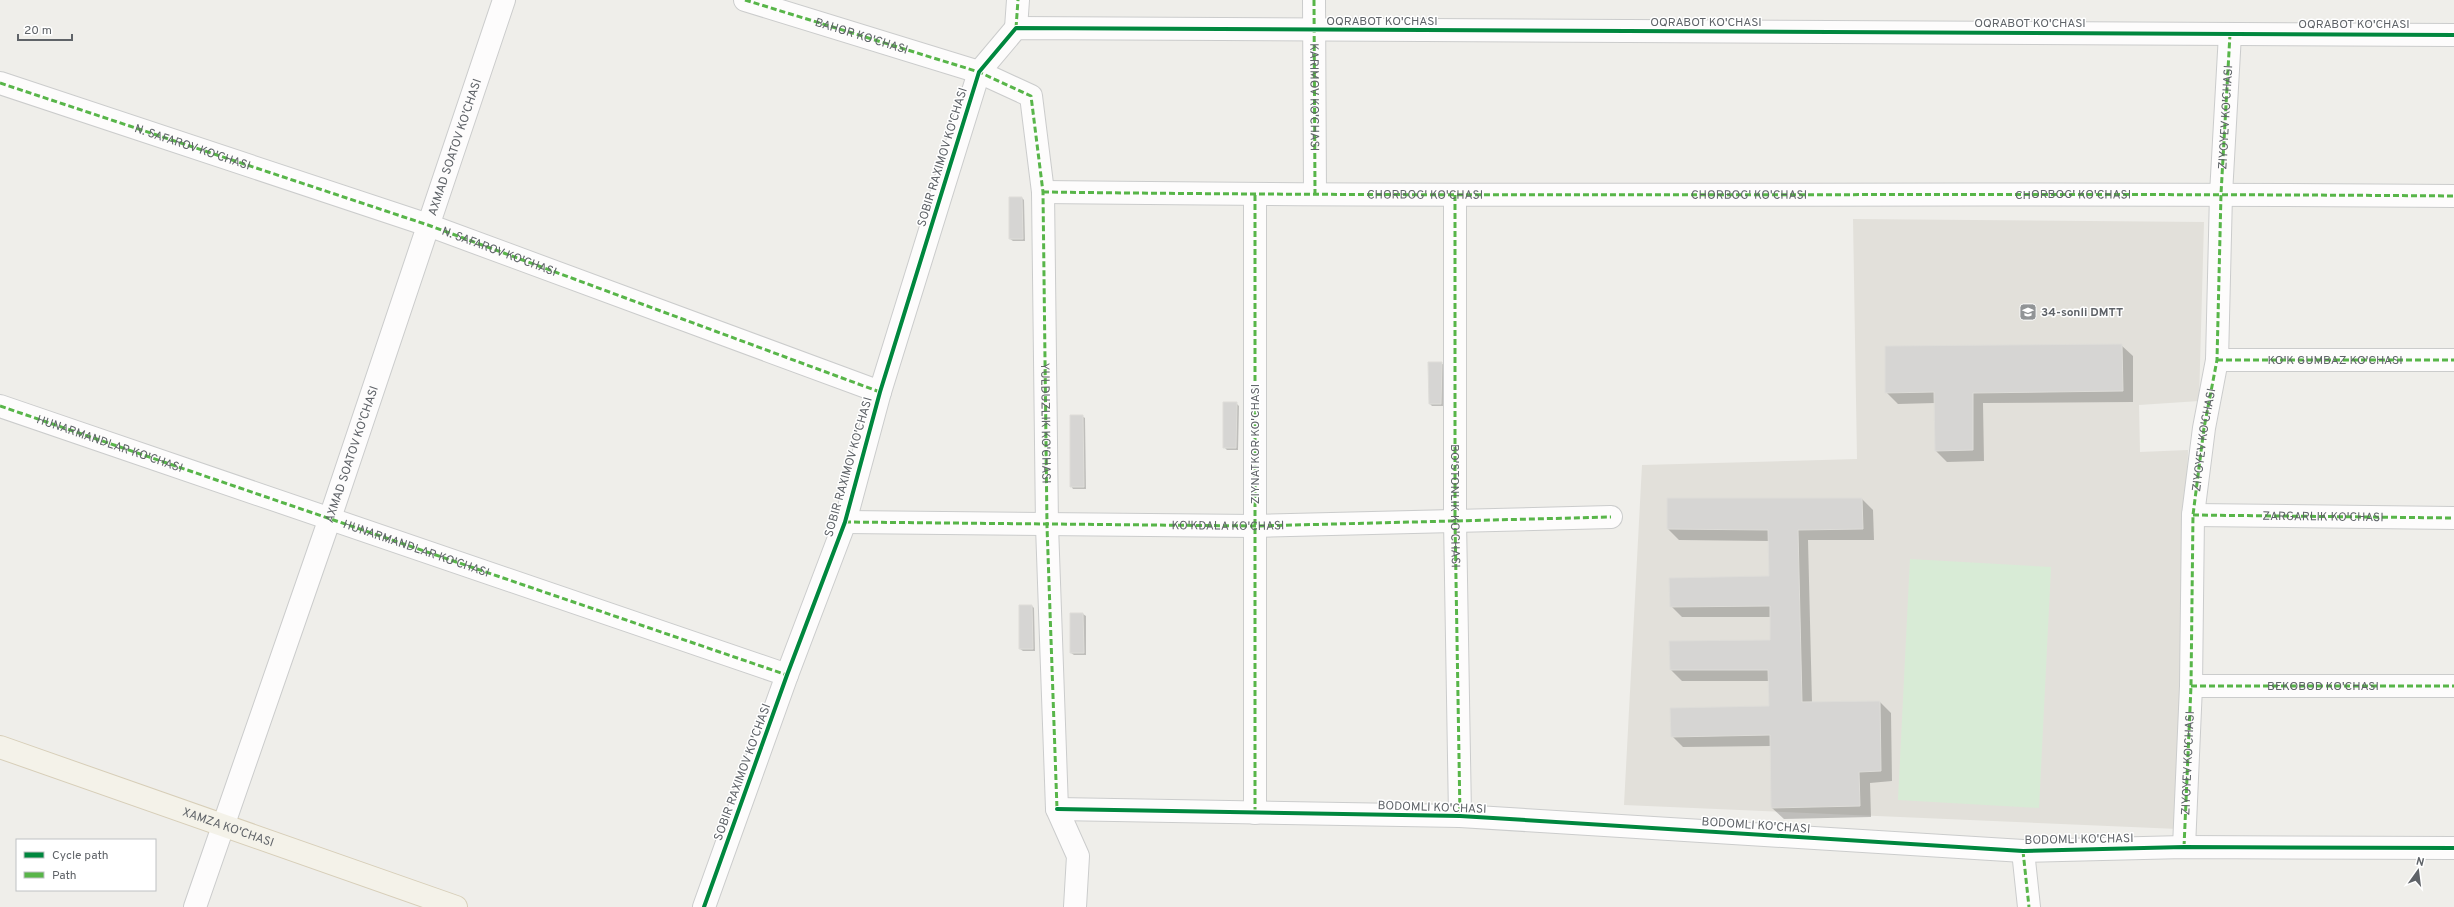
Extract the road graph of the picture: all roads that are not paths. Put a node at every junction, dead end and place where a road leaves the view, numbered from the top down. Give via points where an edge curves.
1 (504, 0) edge
2 (745, 0) edge
3 (1018, 0) edge
4 (1314, 0) edge
5 (1016, 28) junction
6 (1314, 30) junction
7 (2230, 34) junction
8 (2454, 34) edge
9 (978, 72) junction
10 (0, 83) edge
11 (1043, 192) junction
12 (1315, 194) junction
13 (2221, 194) junction
14 (1255, 195) junction
15 (1455, 196) junction
16 (2454, 196) edge
17 (428, 225) junction
18 (2217, 360) junction
19 (2454, 360) edge
20 (880, 392) junction
21 (0, 406) edge
22 (2193, 515) junction
23 (1611, 517) dead end
24 (330, 518) junction
25 (2454, 518) edge
26 (1455, 520) junction
27 (845, 522) junction
28 (1047, 526) junction
29 (1255, 526) junction
30 (787, 675) junction
31 (2192, 686) junction
32 (2454, 686) edge
33 (0, 747) edge
34 (1057, 809) junction
35 (1255, 813) junction
36 (1460, 816) junction
37 (223, 826) junction
38 (2184, 847) junction
39 (2454, 848) edge
40 (2023, 851) junction
41 (195, 907) edge
42 (456, 907) edge
43 (704, 907) edge
44 (1075, 907) edge
45 (2029, 907) edge

1 - 17 street, AXMAD SOATOV KO'CHASI
2 - 9 street, BAHOR KO'CHASI
3 - 5 street
4 - 6 street, KARIMOV KO'CHASI
5 - 6 street, OQRABOT KO'CHASI
5 - 9 street
6 - 7 street, OQRABOT KO'CHASI
6 - 12 street, KARIMOV KO'CHASI
7 - 8 street, OQRABOT KO'CHASI
7 - 13 street, ZIYOYEV KO'CHASI
9 - 11 street, YULDUZLIK KO'CHASI via 1031,96
9 - 20 street, SOBIR RAXIMOV KO'CHASI
10 - 17 street, N. SAFAROV KO'CHASI
11 - 14 street, CHORBOG' KO'CHASI
11 - 28 street, YULDUZLIK KO'CHASI
12 - 14 street, CHORBOG' KO'CHASI
12 - 15 street, CHORBOG' KO'CHASI
13 - 15 street, CHORBOG' KO'CHASI
13 - 16 street, CHORBOG' KO'CHASI
13 - 18 street, ZIYOYEV KO'CHASI
14 - 29 street, ZIYNATKOR KO'CHASI
15 - 26 street, BO'STONLIK KO'CHASI
17 - 20 street, N. SAFAROV KO'CHASI
17 - 24 street, AXMAD SOATOV KO'CHASI
18 - 19 street, KO'K GUMBAZ KO'CHASI
18 - 22 street, ZIYOYEV KO'CHASI via 2204,428
20 - 27 street, SOBIR RAXIMOV KO'CHASI
21 - 24 street, HUNARMANDLAR KO'CHASI
22 - 25 street, ZARGARLIK KO'CHASI
22 - 31 street, ZIYOYEV KO'CHASI
23 - 26 street, KO'KDALA KO'CHASI
24 - 30 street, HUNARMANDLAR KO'CHASI
24 - 37 street, AXMAD SOATOV KO'CHASI
26 - 29 street, KO'KDALA KO'CHASI
26 - 36 street, BO'STONLIK KO'CHASI
27 - 28 street, KO'KDALA KO'CHASI
27 - 30 street, SOBIR RAXIMOV KO'CHASI
28 - 29 street, KO'KDALA KO'CHASI
28 - 34 street, YULDUZLIK KO'CHASI
29 - 35 street, ZIYNATKOR KO'CHASI
30 - 43 street, SOBIR RAXIMOV KO'CHASI
31 - 32 street, BEKOBOD KO'CHASI
31 - 38 street, ZIYOYEV KO'CHASI
33 - 37 main road, XAMZA KO'CHASI
34 - 35 street, BODOMLI KO'CHASI
34 - 44 street via 1078,856
35 - 36 street, BODOMLI KO'CHASI
36 - 40 street, BODOMLI KO'CHASI
37 - 41 street, AXMAD SOATOV KO'CHASI
37 - 42 main road, XAMZA KO'CHASI
38 - 39 street, BODOMLI KO'CHASI
38 - 40 street, BODOMLI KO'CHASI
40 - 45 street

